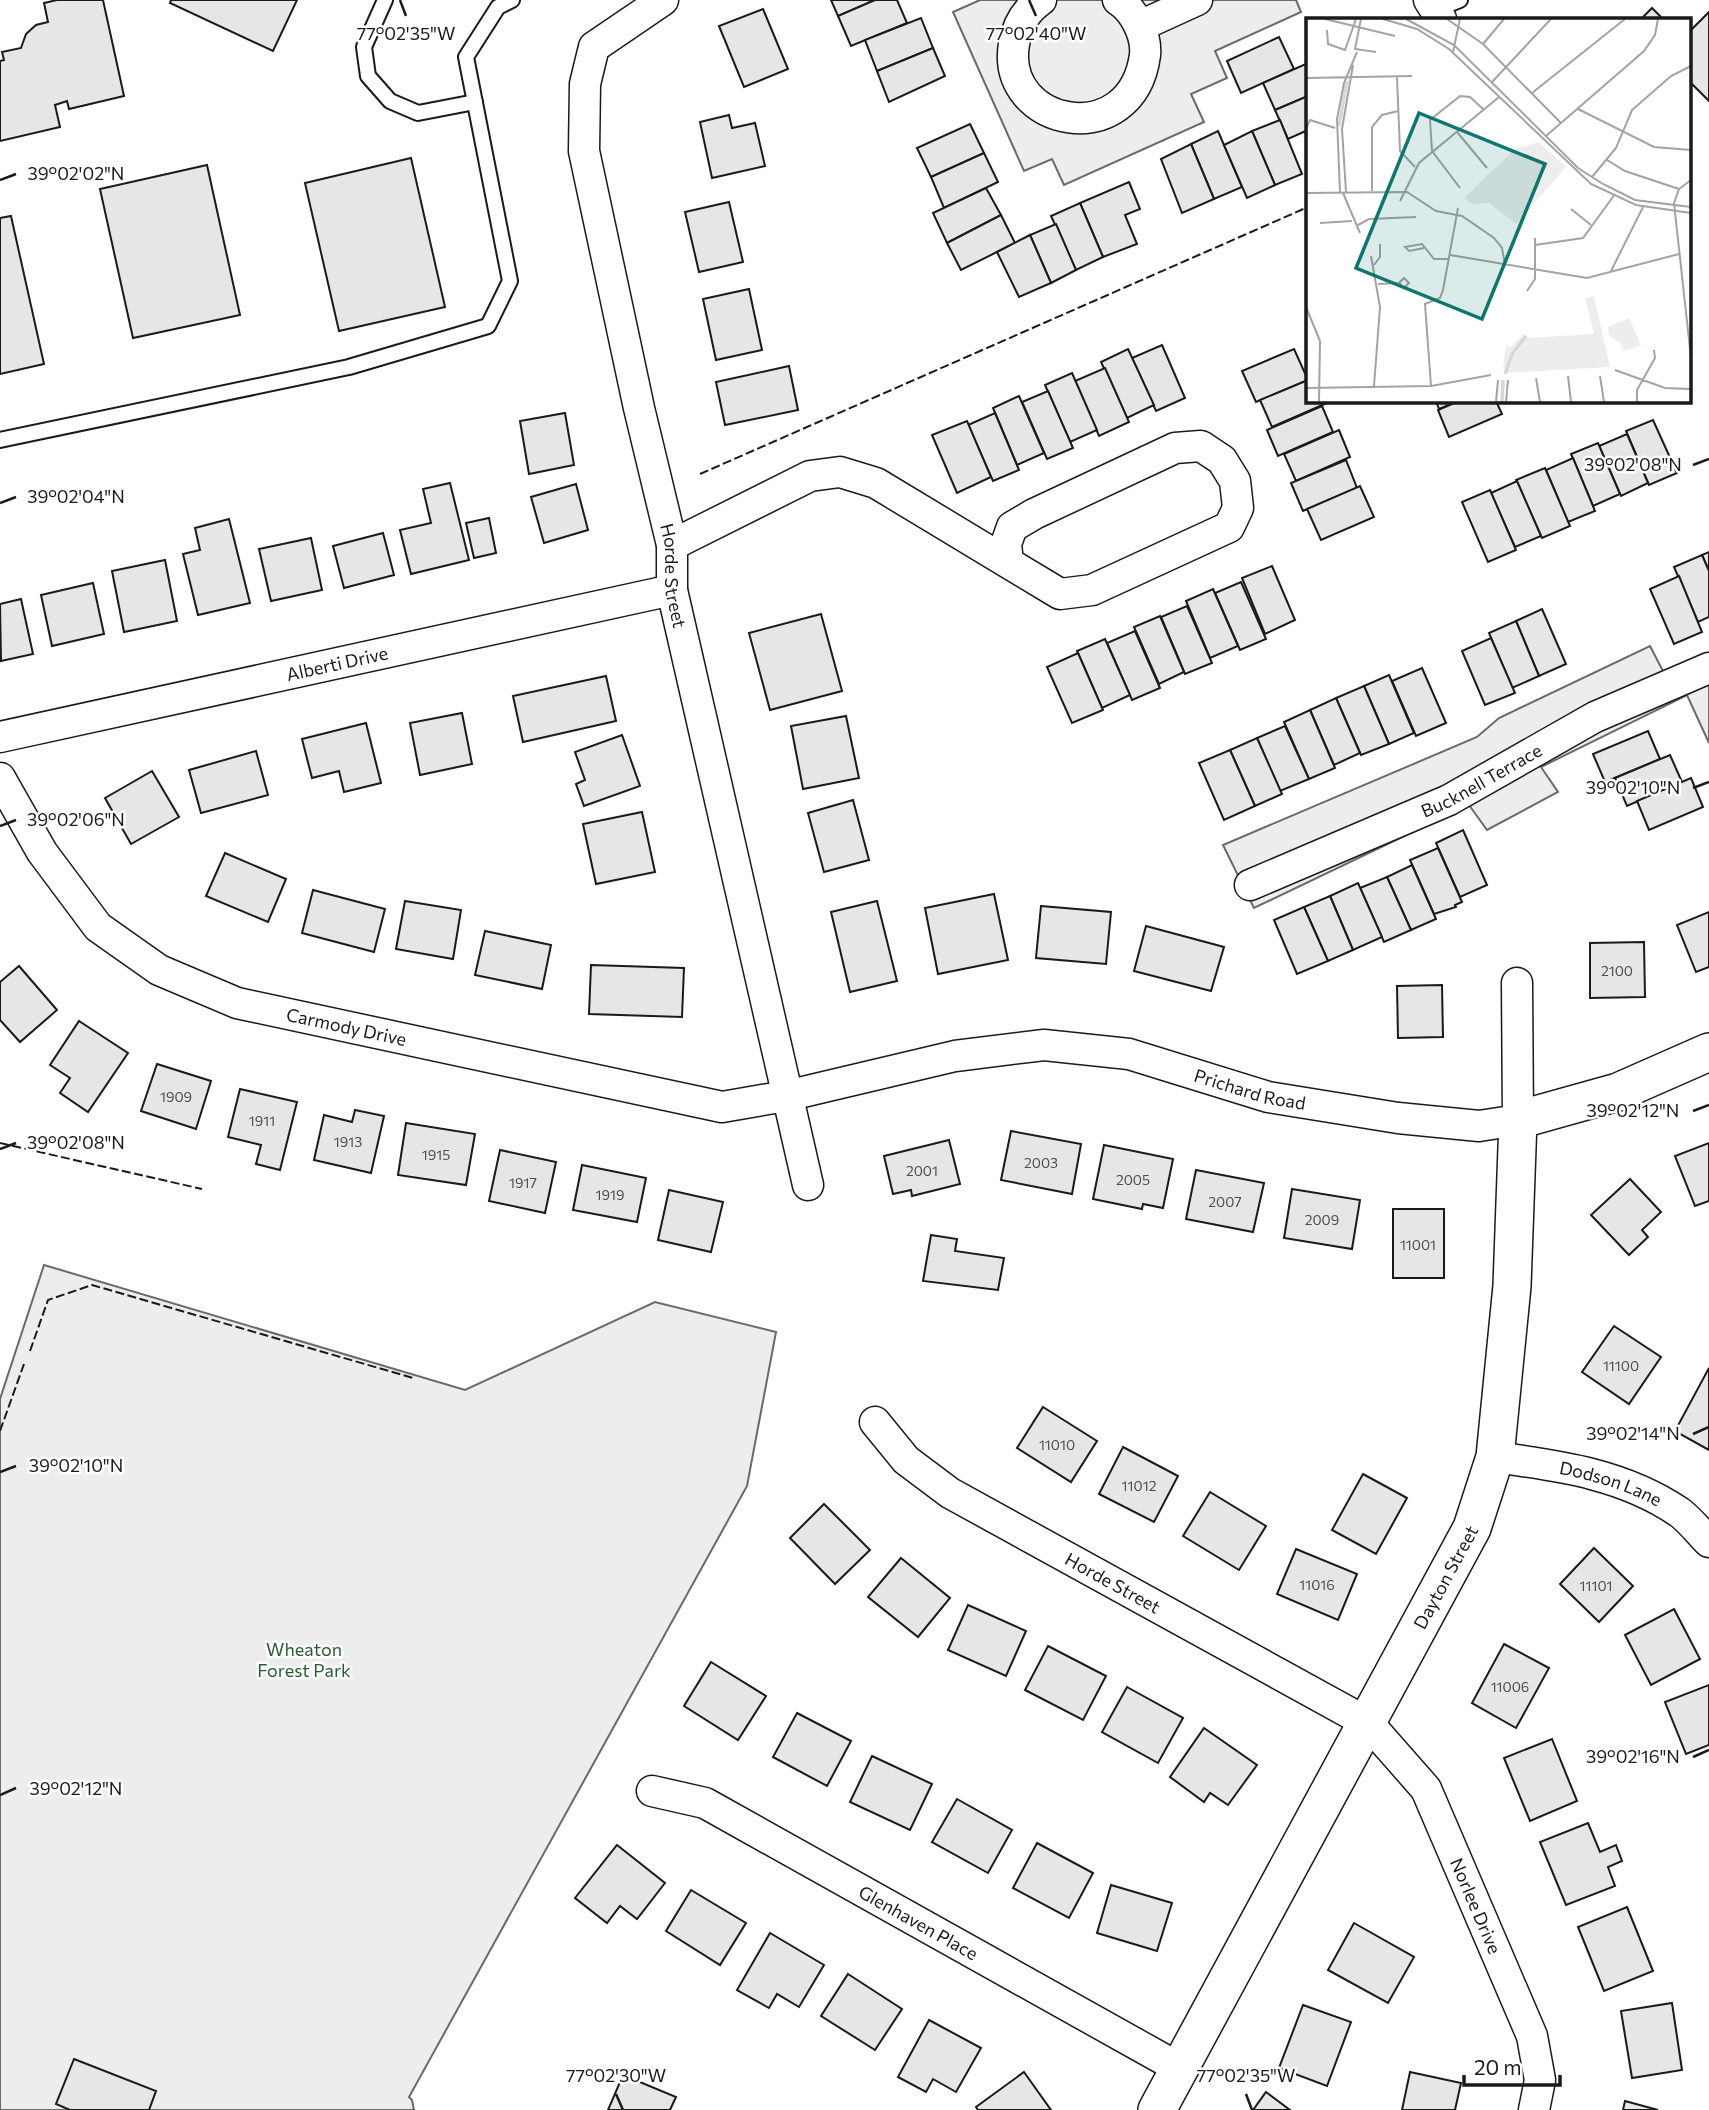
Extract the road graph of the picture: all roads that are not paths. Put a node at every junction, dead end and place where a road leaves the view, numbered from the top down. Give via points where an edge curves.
1 (385, 0) edge
2 (512, 0) edge
3 (663, 0) edge
4 (1041, 0) edge
5 (1118, 0) edge
6 (1197, 0) edge
7 (1140, 26) junction
8 (475, 102) junction
9 (0, 440) edge
10 (672, 545) junction
11 (1008, 562) junction
12 (672, 590) junction
13 (1709, 668) edge
14 (0, 737) edge
15 (0, 778) edge
16 (1250, 885) dead end
17 (1517, 984) dead end
18 (1709, 1052) edge
19 (786, 1096) junction
20 (1518, 1120) junction
21 (808, 1185) dead end
22 (875, 1422) dead end
23 (1495, 1457) junction
24 (1709, 1542) edge
25 (1368, 1723) junction
26 (652, 1791) dead end
27 (1178, 2068) junction
28 (1157, 2110) edge
29 (1534, 2110) edge

1 - 8 lane via 364,47 368,76 390,101 418,113
2 - 8 lane via 498,7 466,57
3 - 10 street, Horde Street via 594,47 584,84 584,151
4 - 7 street via 1030,7 1017,30 1012,55 1018,80 1033,101 1055,115 1081,119 1106,114 1128,99 1141,76 1145,51
5 - 7 street
6 - 7 street
8 - 9 lane via 510,281 488,326 349,368
10 - 11 street via 810,476 840,472 876,483
10 - 12 street, Horde Street
11 - 11 street via 1006,544 1012,527 1175,448 1201,446 1222,460 1235,481 1238,509 1228,527 1092,590 1060,594
12 - 14 street, Alberti Drive
12 - 19 street, Horde Street
13 - 16 street, Bucknell Terrace via 1595,717 1449,800
15 - 19 street, Carmody Drive via 43,852 98,927 159,970 237,1003 722,1107
17 - 20 street, Dayton Street
18 - 20 street, Prichard Road via 1618,1092
19 - 20 street, Prichard Road via 955,1055 1044,1045 1129,1054 1268,1097 1398,1118 1479,1126
19 - 21 street, Horde Street
20 - 23 street, Dayton Street via 1513,1286
22 - 25 street, Horde Street via 906,1460 950,1493
23 - 24 street, Dodson Lane via 1587,1471 1641,1491 1680,1513
23 - 25 street, Dayton Street via 1472,1528
25 - 27 street, Dayton Street
25 - 29 street, Norlee Drive via 1426,1789 1527,2024 1539,2080
26 - 27 street, Glenhaven Place via 705,1803
27 - 28 street, Dayton Street

